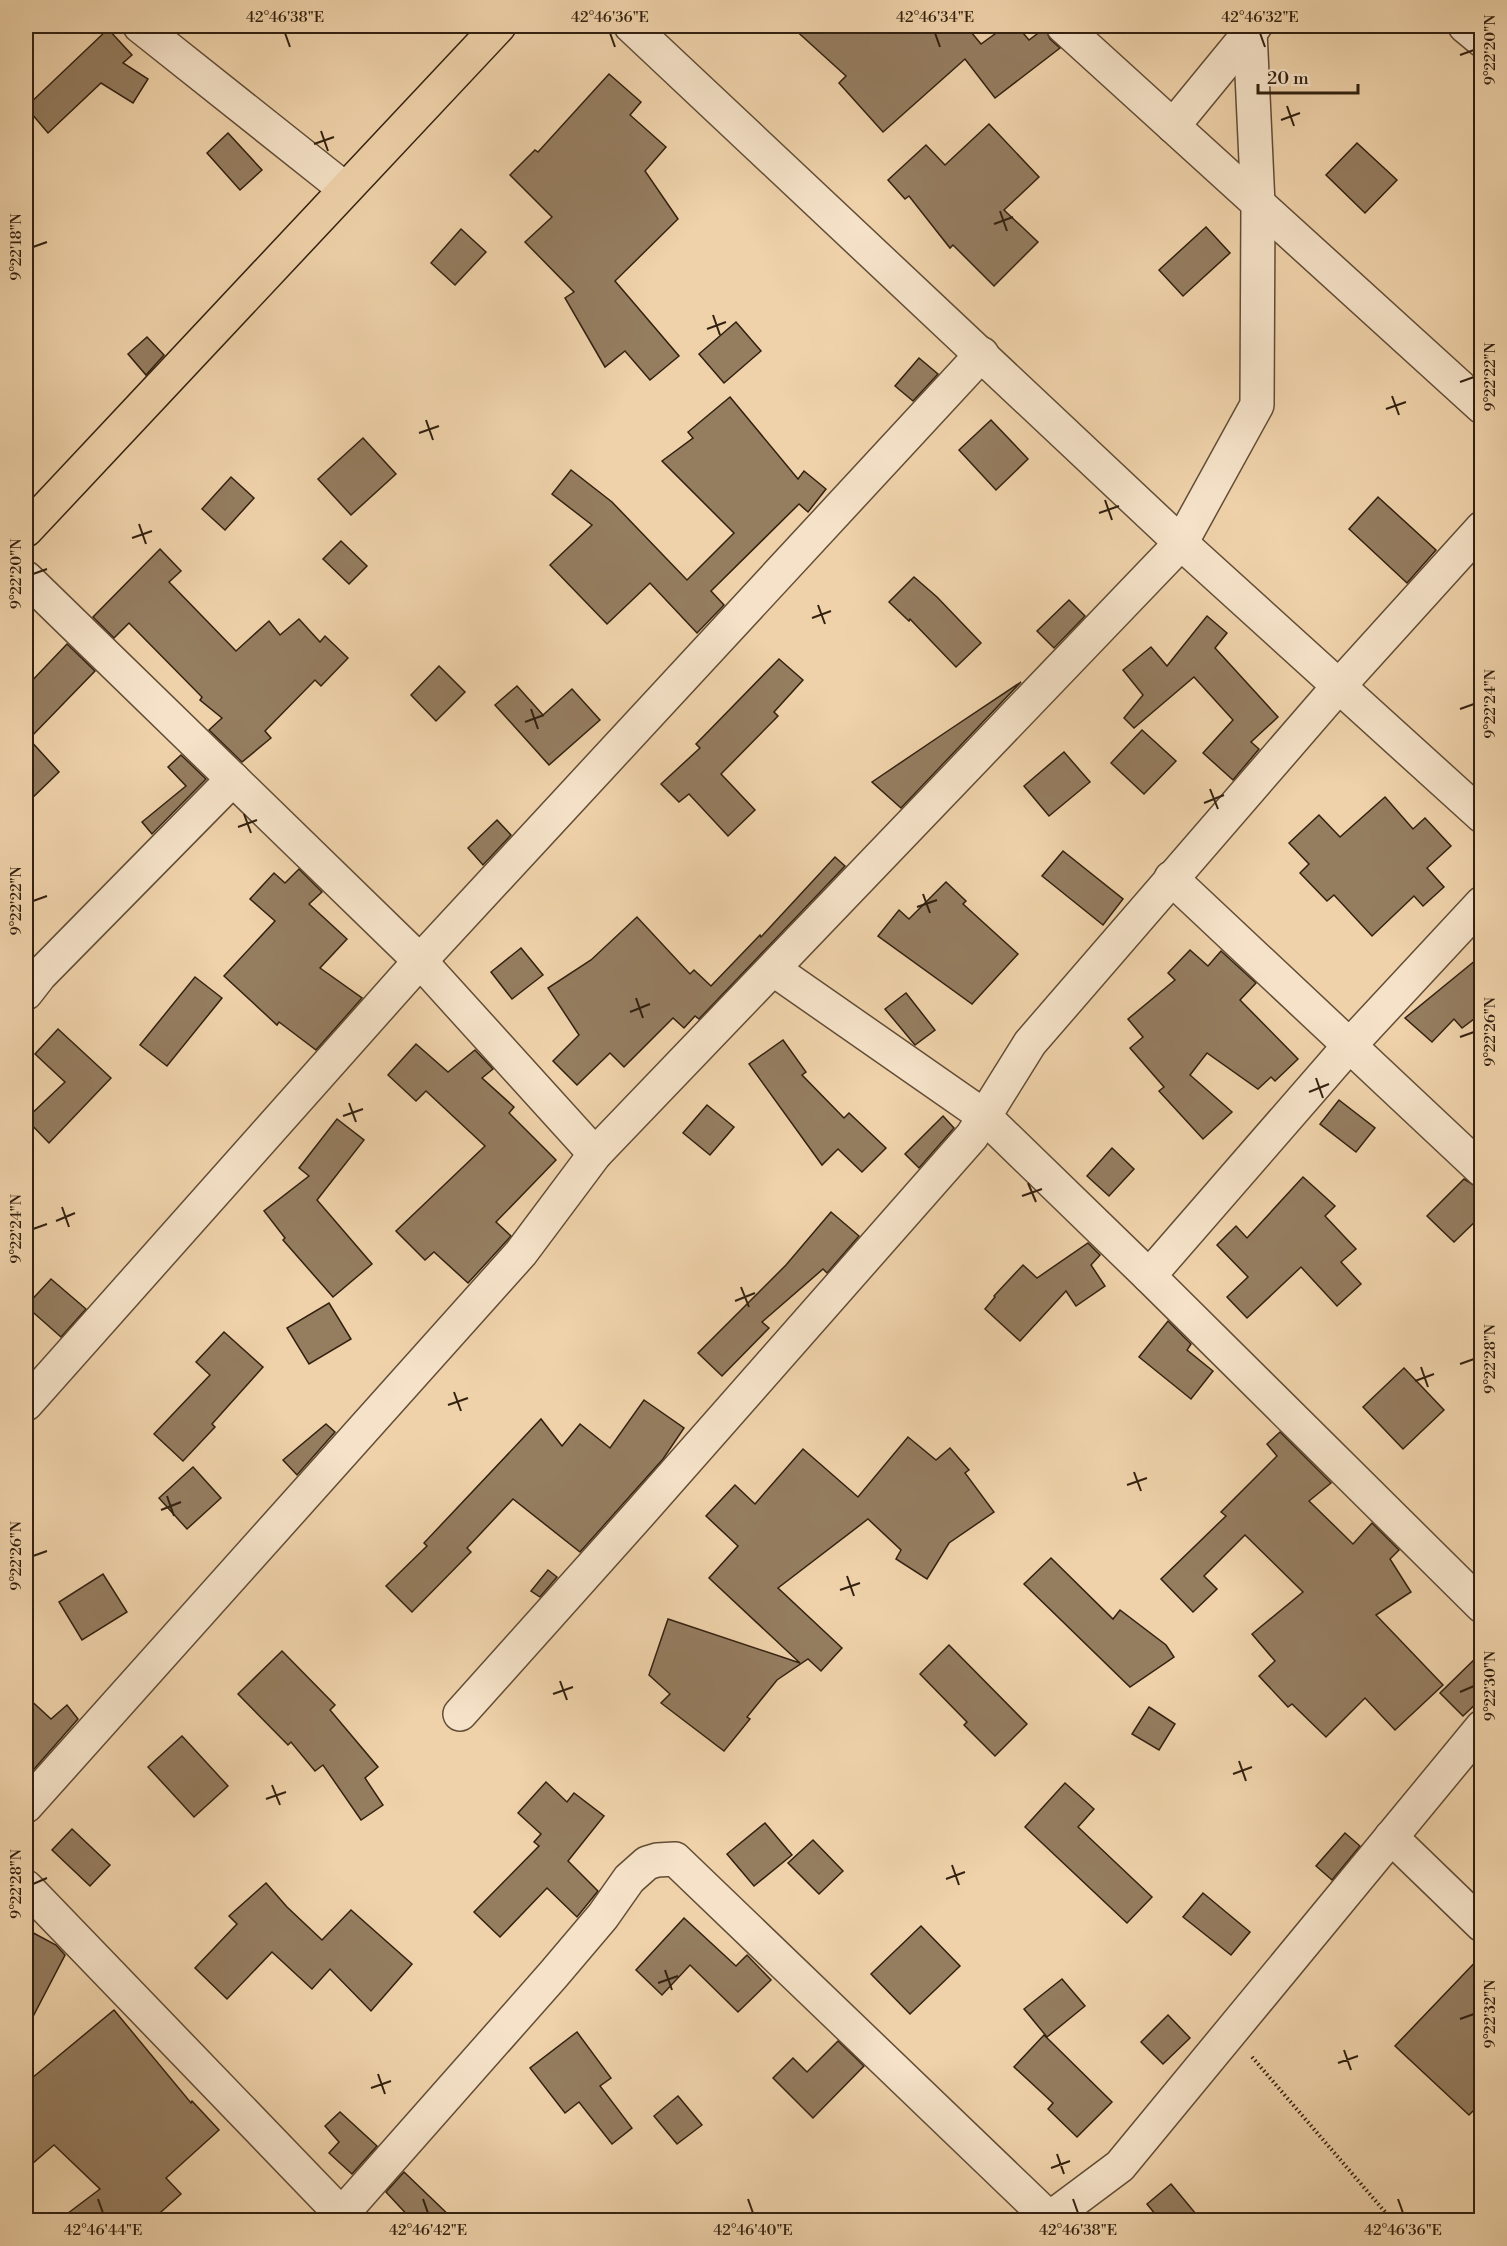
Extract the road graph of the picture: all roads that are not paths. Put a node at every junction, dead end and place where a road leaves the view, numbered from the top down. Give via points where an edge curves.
1 (140, 26) edge
2 (499, 26) edge
3 (631, 26) edge
4 (1063, 26) edge
5 (1465, 26) edge
6 (1252, 28) edge
7 (1482, 40) edge
8 (1173, 126) junction
9 (345, 189) junction
10 (1258, 204) junction
11 (982, 354) junction
12 (1482, 407) edge
13 (1482, 528) edge
14 (26, 530) edge
15 (1181, 543) junction
16 (26, 578) edge
17 (1338, 687) junction
18 (233, 779) junction
19 (1482, 816) edge
20 (1171, 878) junction
21 (1482, 903) edge
22 (420, 961) junction
23 (773, 969) junction
24 (26, 993) edge
25 (1349, 1046) junction
26 (984, 1116) junction
27 (595, 1154) junction
28 (1482, 1170) edge
29 (1149, 1276) junction
30 (26, 1404) edge
31 (1482, 1606) edge
32 (460, 1714) dead end
33 (1482, 1727) edge
34 (26, 1806) edge
35 (1391, 1837) junction
36 (26, 1887) edge
37 (1482, 1925) edge
38 (344, 2218) edge
39 (1048, 2220) edge

1 - 9 street
2 - 9 main road
3 - 11 street
4 - 8 street
5 - 7 street
6 - 8 street
6 - 10 street
8 - 10 street
9 - 14 main road
10 - 12 street
10 - 15 street via 1257,405
11 - 15 street
11 - 22 street
13 - 17 street
15 - 17 street
15 - 23 street
16 - 18 street
17 - 19 street
17 - 20 street
18 - 22 street
18 - 24 street
20 - 25 street
20 - 26 street via 1030,1043
21 - 25 street
22 - 27 street
22 - 30 street
23 - 26 street
23 - 27 street
25 - 28 street
25 - 29 street
26 - 29 street
26 - 32 street via 964,1144
27 - 34 street via 521,1253
29 - 31 street
33 - 35 street
35 - 37 street
35 - 39 street via 1120,2166
36 - 38 street
38 - 39 street via 603,1916 629,1879 647,1863 675,1859

